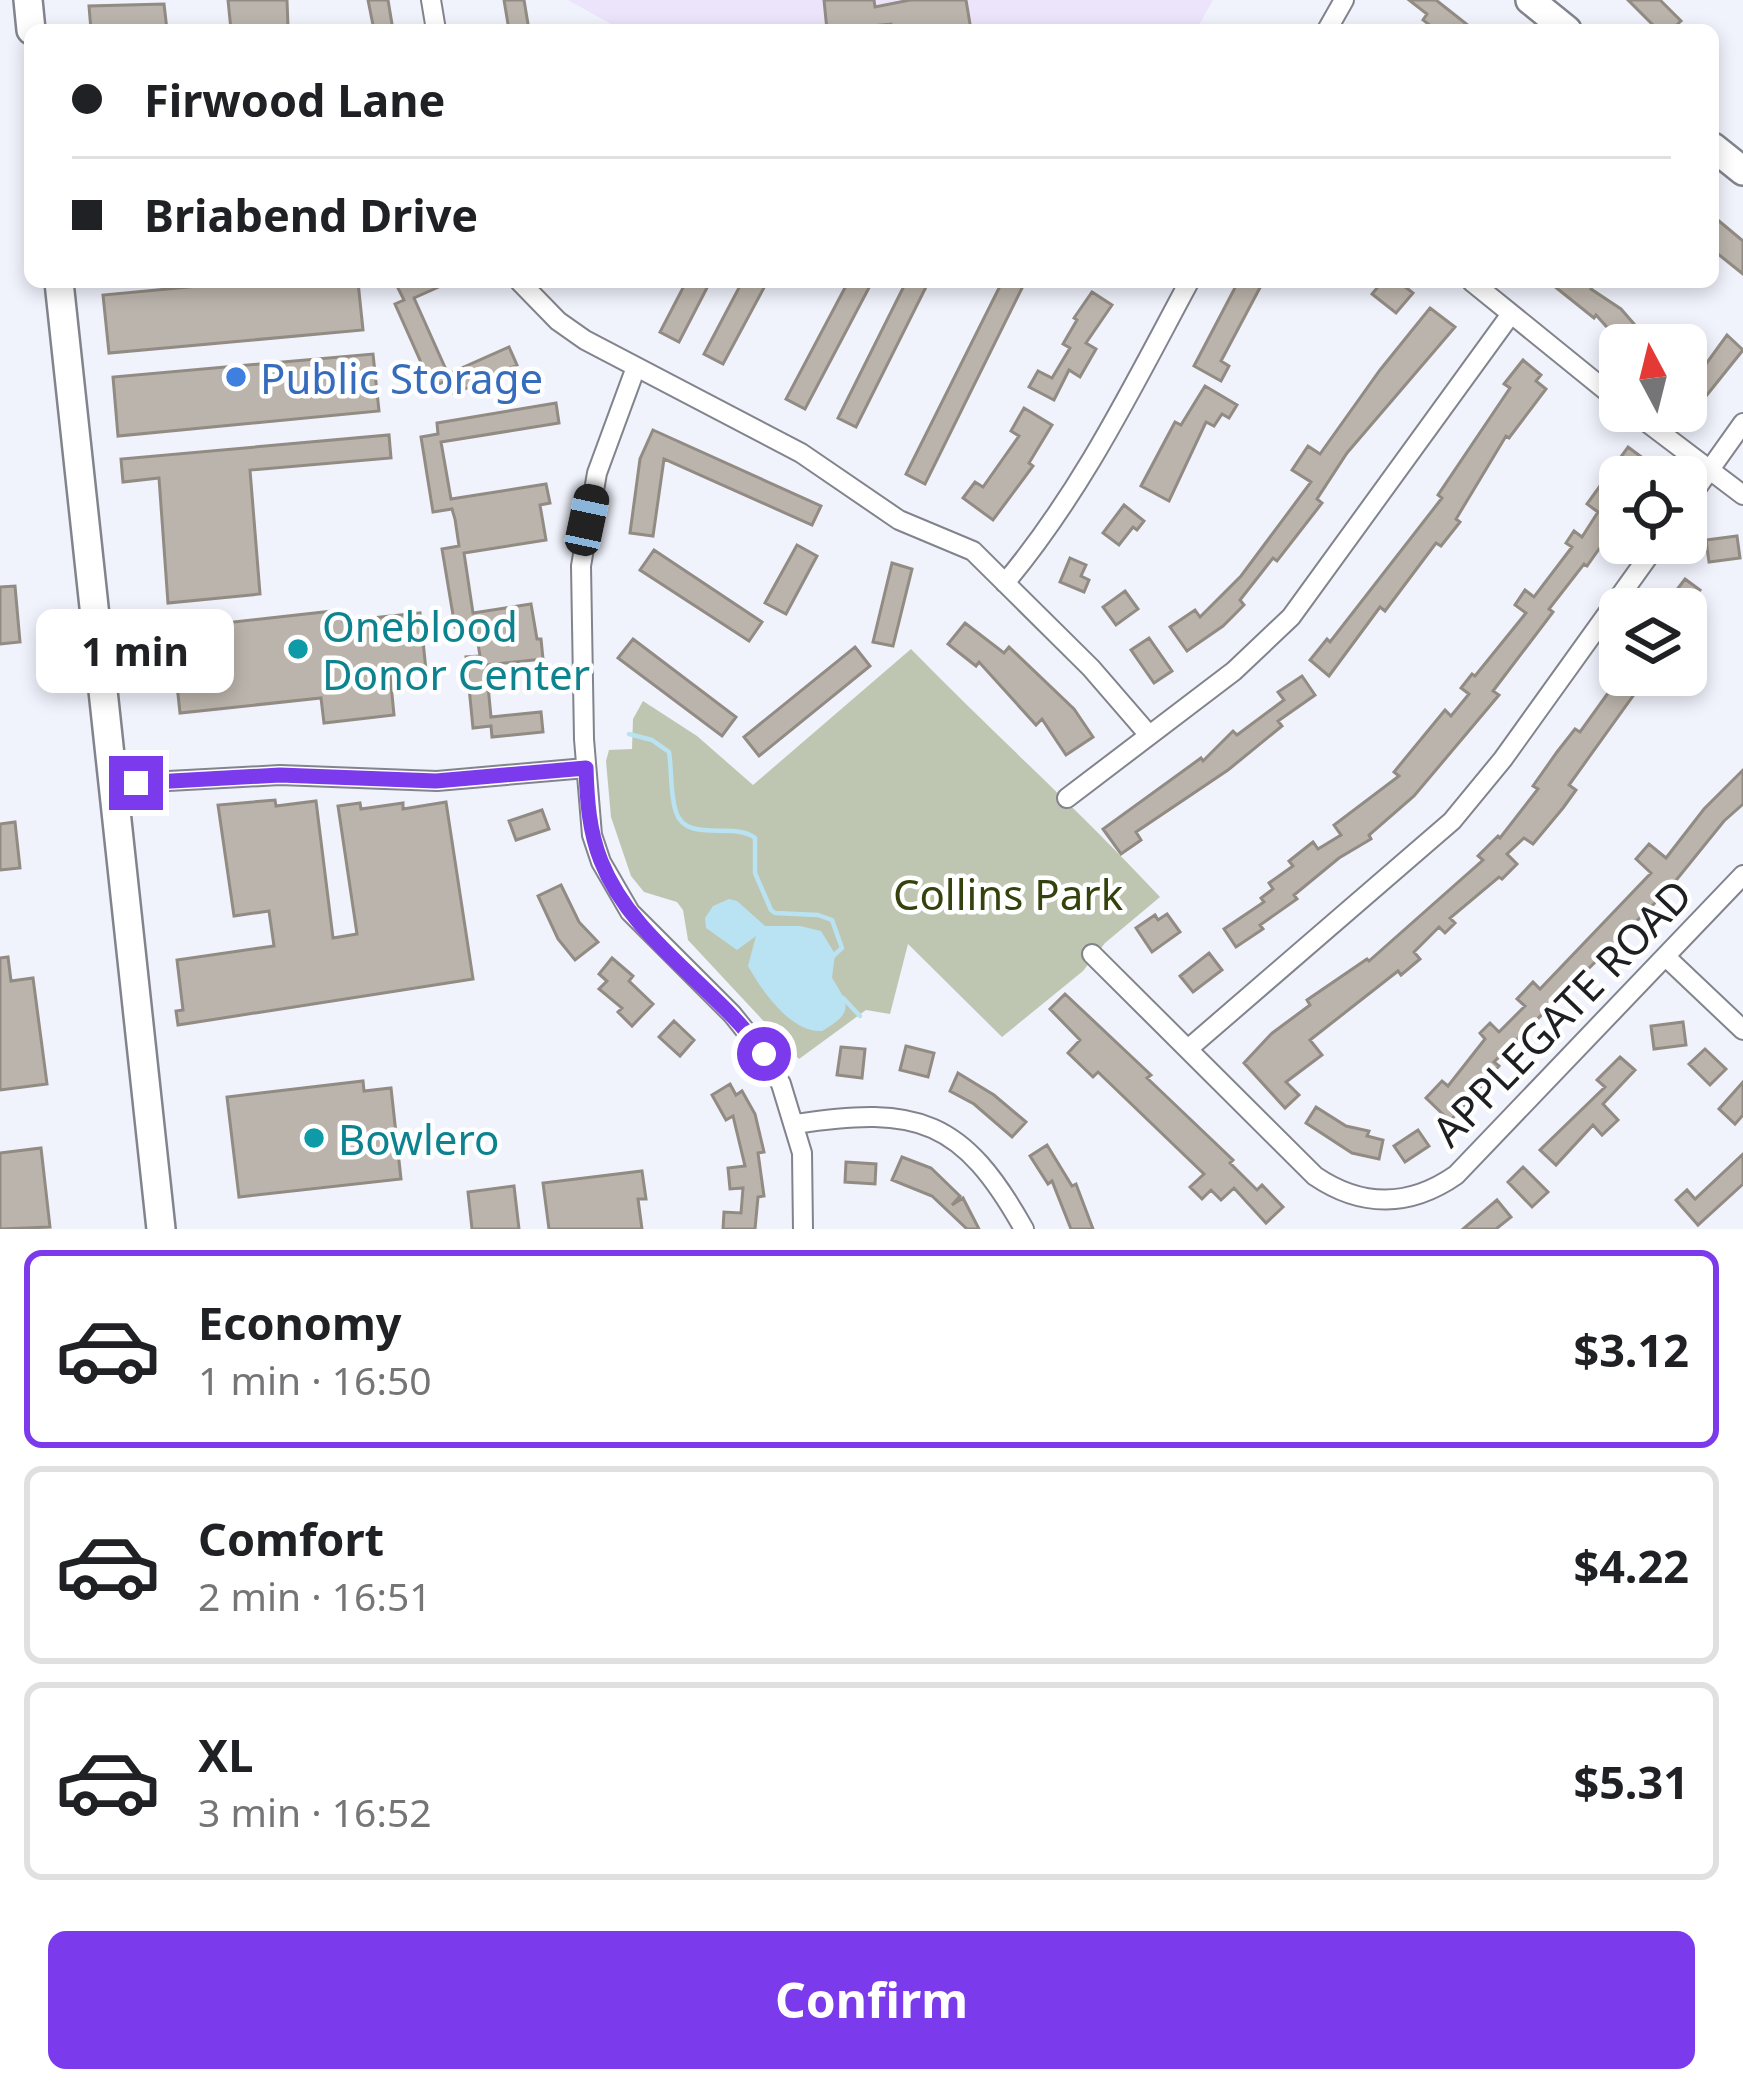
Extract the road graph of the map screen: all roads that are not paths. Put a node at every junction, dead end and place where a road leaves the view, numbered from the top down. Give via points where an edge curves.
1 (1530, 0) edge
2 (1560, 24) edge
3 (1719, 152) edge
4 (1743, 171) edge
5 (60, 288) edge
6 (526, 288) edge
7 (1186, 288) edge
8 (1479, 288) edge
9 (1511, 314) junction
10 (636, 368) junction
11 (1599, 385) edge
12 (1743, 423) edge
13 (1661, 432) edge
14 (1711, 469) junction
15 (1707, 474) edge
16 (1743, 495) edge
17 (1643, 564) edge
18 (1005, 583) junction
19 (1149, 735) junction
20 (586, 768) junction
21 (113, 784) junction
22 (1067, 798) dead end
23 (1743, 874) edge
24 (1092, 954) dead end
25 (1666, 957) junction
26 (1743, 1030) edge
27 (1188, 1049) junction
28 (796, 1124) junction
29 (161, 1229) edge
30 (803, 1229) edge
31 (1024, 1229) edge

1 - 2 main road
3 - 4 main road
5 - 21 main road
6 - 10 street via 558,321
7 - 18 street via 1082,482
8 - 9 street
9 - 11 street
9 - 19 street via 1291,616
10 - 18 street via 801,453 898,520 973,551
10 - 20 street via 601,459 584,543
12 - 14 street
13 - 14 street
14 - 15 street
14 - 16 street
17 - 27 street via 1452,821
18 - 19 street
19 - 22 street
20 - 21 street via 436,781 280,775
20 - 28 street via 592,835 614,888 754,1040
21 - 29 main road
23 - 25 street, APPLEGATE ROAD
24 - 27 street, APPLEGATE ROAD
25 - 26 street
25 - 27 street, APPLEGATE ROAD via 1456,1175 1409,1198 1371,1201 1332,1187
28 - 30 street
28 - 31 street via 890,1116 944,1134 986,1167

